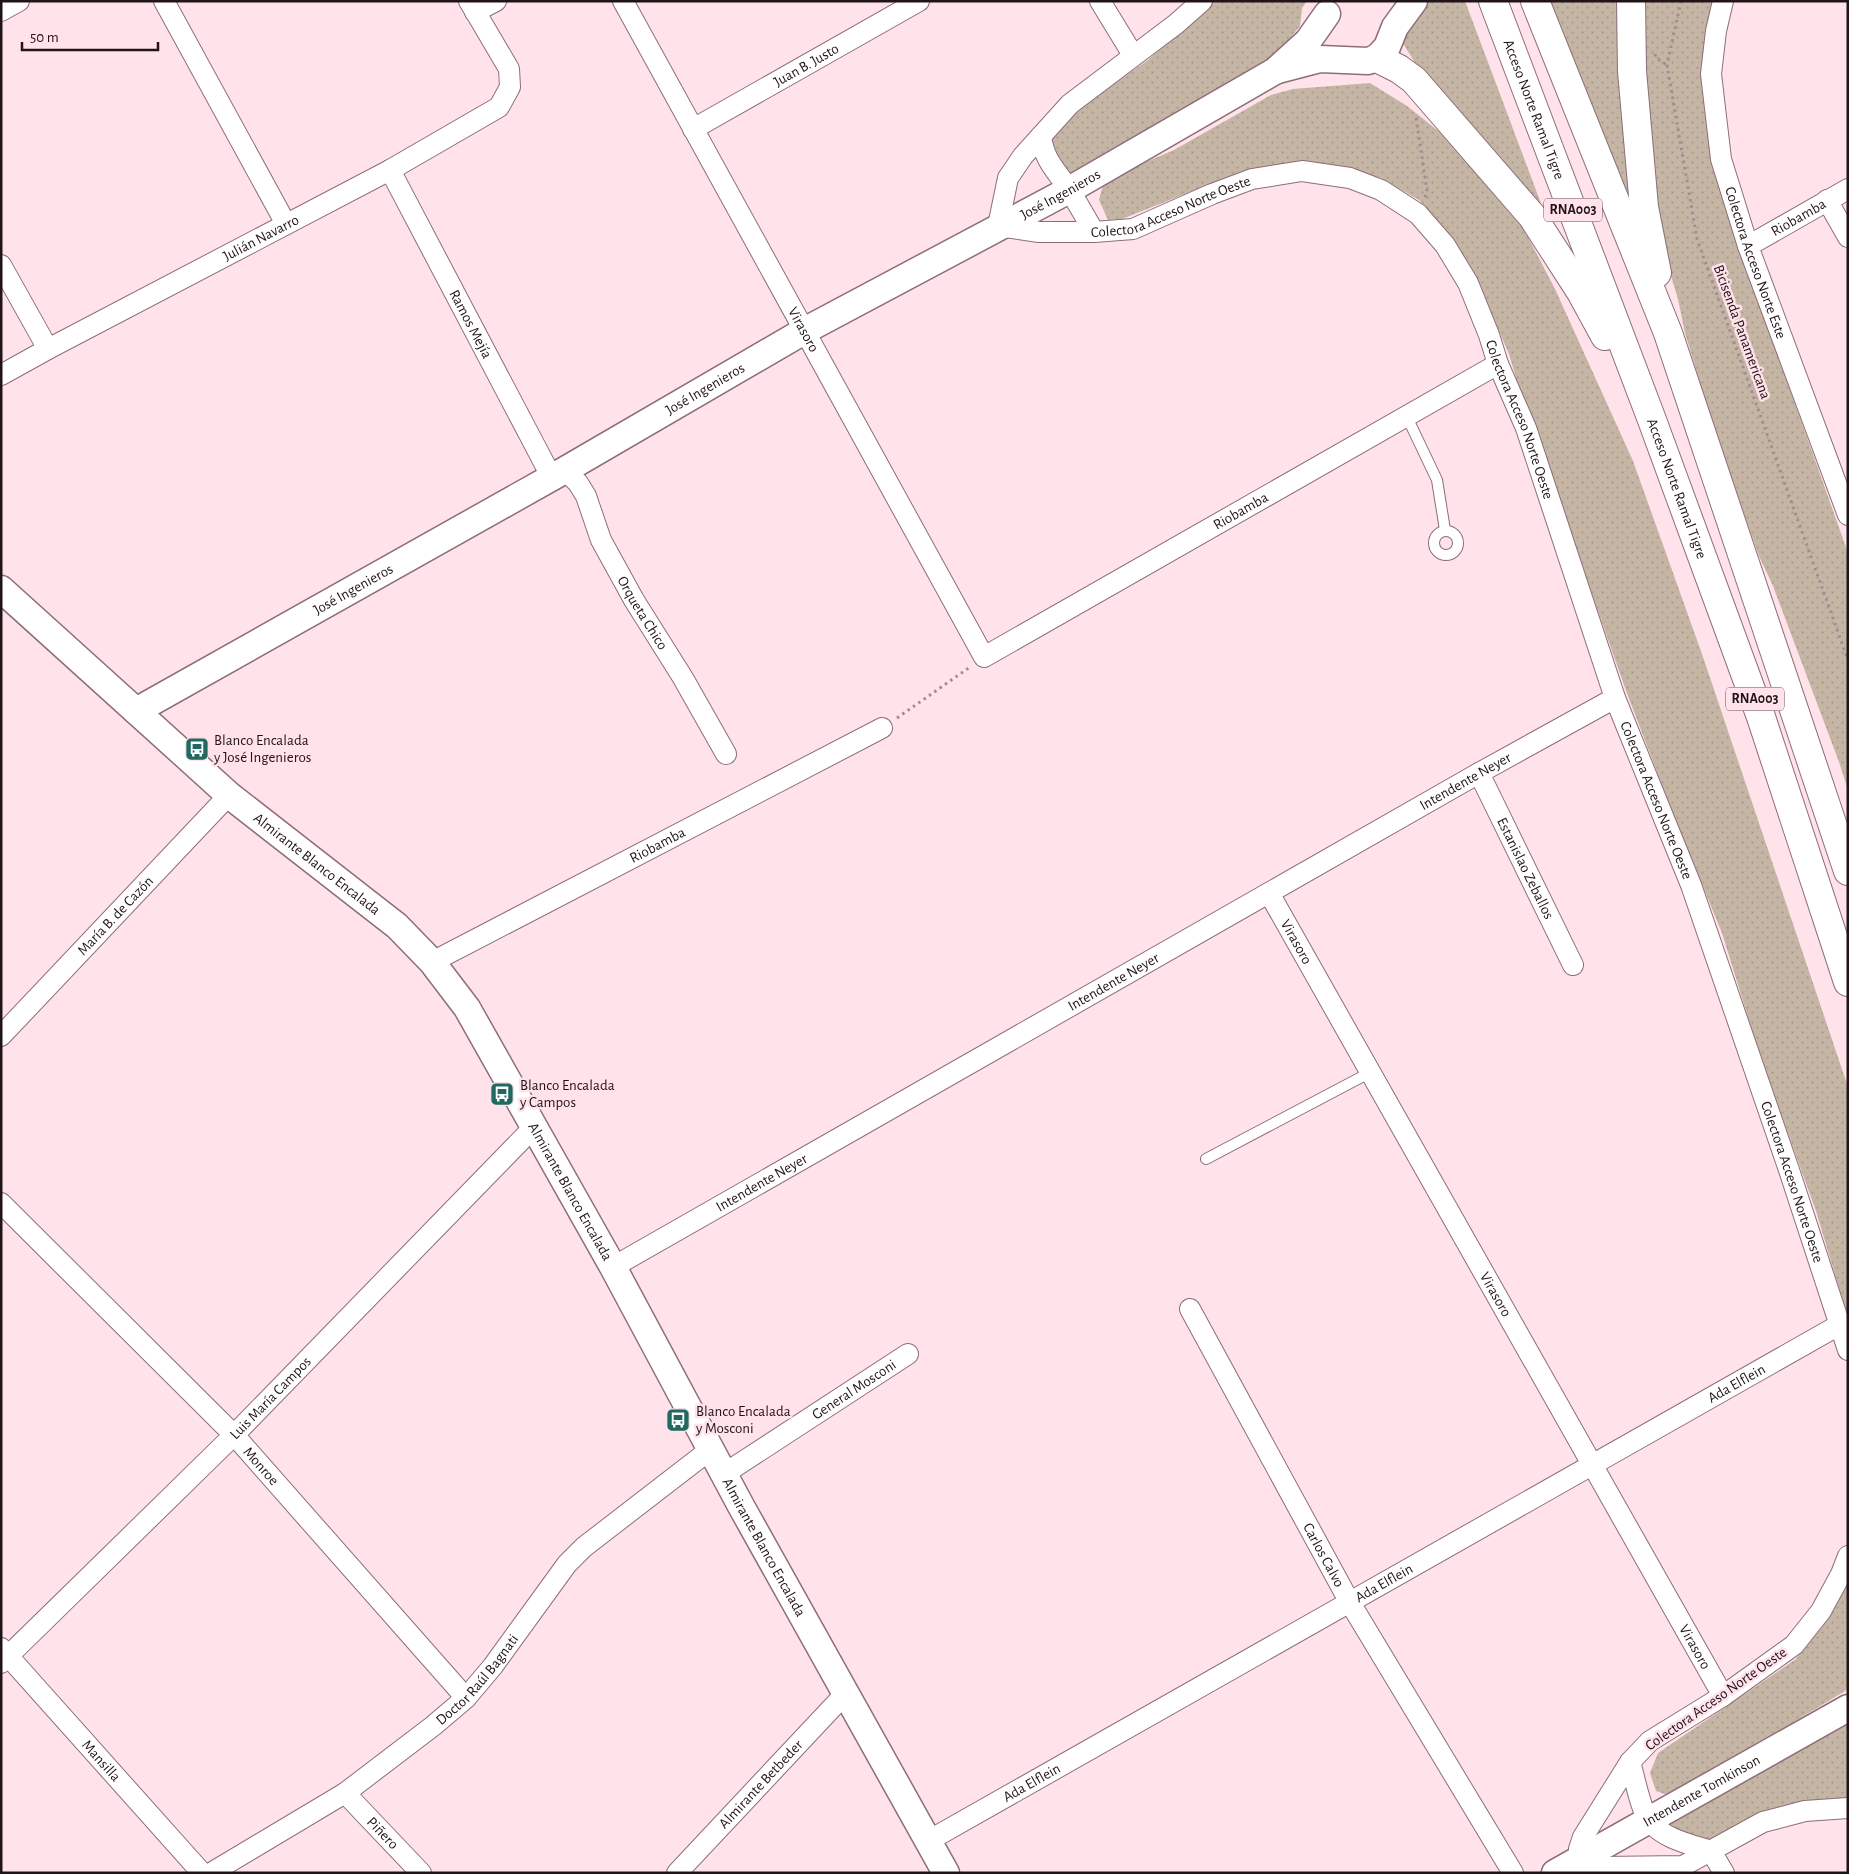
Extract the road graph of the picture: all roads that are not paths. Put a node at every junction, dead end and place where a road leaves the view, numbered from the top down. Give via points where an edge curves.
1 (19, 1) edge
2 (164, 1) edge
3 (496, 1) edge
4 (623, 1) edge
5 (919, 1) edge
6 (1100, 1) edge
7 (1202, 1) edge
8 (1414, 1) edge
9 (1493, 1) edge
10 (1535, 1) edge
11 (1631, 1) edge
12 (1723, 1) edge
13 (472, 7) edge
14 (1330, 8) edge
15 (1, 11) edge
16 (1133, 55) junction
17 (1364, 59) junction
18 (1275, 71) junction
19 (693, 129) junction
20 (1041, 136) junction
21 (390, 170) junction
22 (1848, 189) edge
23 (1069, 190) junction
24 (1827, 200) junction
25 (286, 224) junction
26 (998, 226) junction
27 (1094, 232) junction
28 (1848, 237) edge
29 (1748, 246) junction
30 (1, 265) edge
31 (804, 331) junction
32 (1668, 333) junction
33 (48, 349) junction
34 (1498, 364) junction
35 (1, 375) edge
36 (1407, 416) junction
37 (1652, 420) junction
38 (559, 474) junction
39 (1848, 515) edge
40 (1445, 530) dead end
41 (1, 590) edge
42 (984, 657) joint
43 (1615, 698) junction
44 (136, 711) junction
45 (882, 728) road end
46 (726, 754) dead end
47 (1479, 773) junction
48 (229, 795) junction
49 (1848, 871) edge
50 (1269, 893) junction
51 (432, 962) junction
52 (1573, 965) dead end
53 (1848, 982) edge
54 (1, 1036) edge
55 (1371, 1072) junction
56 (534, 1127) junction
57 (1206, 1159) dead end
58 (1, 1203) edge
59 (613, 1267) junction
60 (1190, 1309) dead end
61 (1839, 1326) junction
62 (1848, 1350) edge
63 (908, 1354) dead end
64 (234, 1435) junction
65 (711, 1450) junction
66 (1592, 1466) junction
67 (724, 1474) junction
68 (1848, 1556) edge
69 (1349, 1601) junction
70 (4, 1655) edge
71 (845, 1694) junction
72 (1723, 1696) junction
73 (466, 1698) junction
74 (1848, 1708) edge
75 (1630, 1762) junction
76 (345, 1793) junction
77 (1848, 1808) edge
78 (1648, 1820) junction
79 (928, 1841) junction
80 (1711, 1851) junction
81 (1581, 1858) junction
82 (202, 1873) edge
83 (211, 1873) edge
84 (421, 1873) edge
85 (677, 1873) edge
86 (946, 1873) edge
87 (1513, 1873) edge
88 (1555, 1873) edge
89 (1724, 1873) edge

1 - 15 street
2 - 25 street
3 - 13 street
4 - 19 street, Virasoro
5 - 19 street, Juan B. Justo
6 - 16 street
7 - 16 street
8 - 17 street via 1395,26 1387,47
9 - 37 highway, Acceso Norte Ramal Tigre / RNA003
10 - 32 highway, RNA003
11 - 32 highway via 1632,71 1644,207
12 - 29 street, Colectora Acceso Norte Este via 1711,74 1714,111 1722,159
13 - 21 street, Julián Navarro via 508,69 510,87 499,107
14 - 17 street via 1326,32 1332,46
14 - 18 street, José Ingenieros via 1308,41
16 - 20 street via 1070,104
17 - 18 street, José Ingenieros via 1320,59
17 - 37 highway via 1399,69 1414,80 1532,216 1581,292
18 - 23 street, José Ingenieros
19 - 31 street, Virasoro
20 - 23 street via 1050,165
20 - 26 street via 1008,178
21 - 25 street, Julián Navarro
21 - 38 street, Ramos Mejía
22 - 24 street, Riobamba
23 - 26 street, José Ingenieros
23 - 27 street
24 - 28 street
24 - 29 street, Riobamba
25 - 33 street, Julián Navarro
26 - 27 street, Colectora Acceso Norte Oeste via 1039,232
26 - 31 street, José Ingenieros
27 - 34 street, Colectora Acceso Norte Oeste via 1133,228 1252,180 1302,171 1350,178 1381,190 1418,214 1445,245 1468,283
29 - 39 street, Colectora Acceso Norte Este
30 - 33 street
31 - 38 street, José Ingenieros
31 - 42 street, Virasoro
32 - 49 highway, RNA003
33 - 35 street, Julián Navarro
34 - 36 street, Riobamba
34 - 43 street, Colectora Acceso Norte Oeste via 1526,428
36 - 40 lane via 1437,480
36 - 42 street, Riobamba
37 - 53 highway, Acceso Norte Ramal Tigre / RNA003 via 1761,717
38 - 44 street, José Ingenieros
38 - 46 street, Orqueta Chico via 578,483 586,496 601,540
41 - 44 street, Almirante Blanco Encalada
43 - 47 street, Intendente Neyer
43 - 61 street, Colectora Acceso Norte Oeste via 1691,885
44 - 48 street, Almirante Blanco Encalada
45 - 51 street, Riobamba
47 - 50 street, Intendente Neyer
47 - 52 street, Estanislao Zeballos
48 - 51 street, Almirante Blanco Encalada via 398,926
48 - 54 street, María B. de Cazón
50 - 55 street, Virasoro
50 - 59 street, Intendente Neyer
51 - 56 street, Almirante Blanco Encalada via 467,1008
55 - 57 lane
55 - 66 street, Virasoro
56 - 59 street, Almirante Blanco Encalada
56 - 64 street, Luis María Campos
58 - 64 street, Monroe
59 - 65 street, Almirante Blanco Encalada
60 - 69 street, Carlos Calvo
61 - 62 street, Colectora Acceso Norte Oeste
61 - 66 street, Ada Elflein
63 - 67 street, General Mosconi
64 - 70 street, Luis María Campos
64 - 73 street, Monroe
65 - 67 street, Almirante Blanco Encalada
65 - 73 street, Doctor Raúl Bagnati via 584,1547 567,1564
66 - 69 street, Ada Elflein
66 - 72 street, Virasoro
67 - 71 street, Almirante Blanco Encalada
68 - 72 street, Colectora Acceso Norte Oeste via 1842,1574 1820,1611 1794,1645
69 - 79 street, Ada Elflein
69 - 87 street, Carlos Calvo
70 - 82 street, Mansilla
71 - 79 street, Almirante Blanco Encalada
71 - 85 street, Almirante Betbeder
72 - 75 street, Colectora Acceso Norte Oeste via 1650,1741
73 - 76 street, Doctor Raúl Bagnati
74 - 78 street, Intendente Tomkinson
75 - 78 street
75 - 81 street, Colectora Acceso Norte Oeste via 1583,1837 1579,1849
76 - 83 street, Doctor Raúl Bagnati
76 - 84 street, Piñero
77 - 80 street via 1805,1811 1763,1822
78 - 80 street via 1678,1841
78 - 81 street, Intendente Tomkinson
79 - 86 street, Almirante Blanco Encalada
80 - 81 street via 1683,1866 1604,1867
80 - 89 street
81 - 88 street, Intendente Tomkinson

